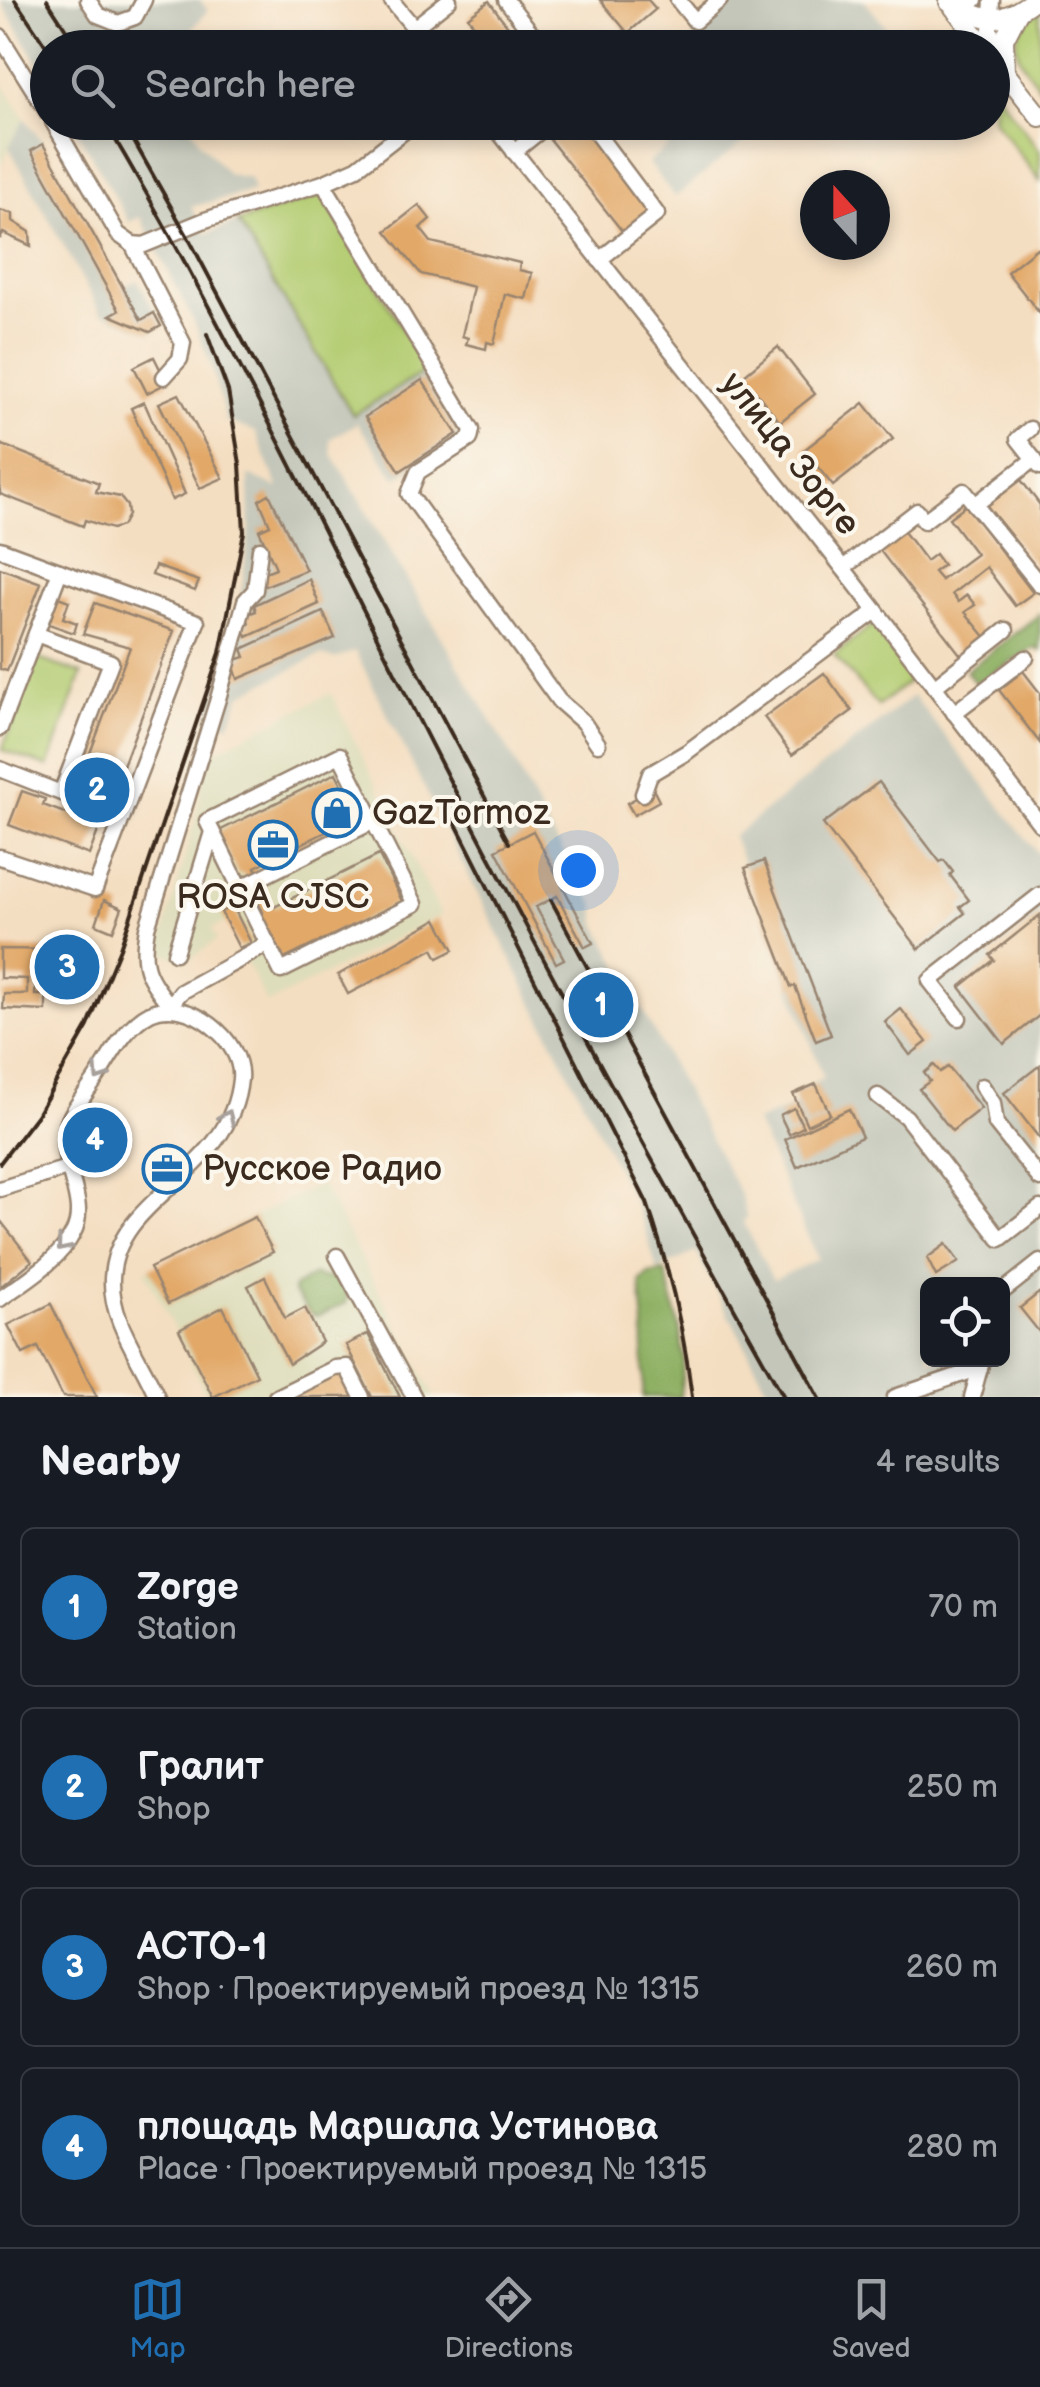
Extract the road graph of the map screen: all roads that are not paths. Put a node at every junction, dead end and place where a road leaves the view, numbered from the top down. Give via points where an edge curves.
1 (88, 0) edge
2 (144, 0) edge
3 (391, 0) edge
4 (450, 0) edge
5 (506, 0) edge
6 (678, 0) edge
7 (720, 0) edge
8 (975, 0) edge
9 (1034, 0) edge
10 (948, 1) edge
11 (990, 10) edge
12 (1018, 12) junction
13 (415, 27) junction
14 (417, 30) edge
15 (529, 30) edge
16 (971, 30) edge
17 (1009, 30) edge
18 (0, 36) edge
19 (1010, 78) edge
20 (30, 84) edge
21 (1040, 117) edge
22 (63, 140) edge
23 (393, 140) edge
24 (505, 140) edge
25 (529, 140) edge
26 (602, 140) edge
27 (514, 152) junction
28 (322, 184) junction
29 (132, 244) junction
30 (599, 260) junction
31 (164, 376) dead end
32 (1030, 430) dead end
33 (1037, 463) edge
34 (975, 504) junction
35 (0, 548) edge
36 (260, 549) dead end
37 (843, 568) junction
38 (60, 571) junction
39 (1040, 585) edge
40 (876, 611) junction
41 (1006, 630) dead end
42 (36, 634) junction
43 (1026, 658) dead end
44 (0, 681) edge
45 (16, 687) junction
46 (934, 687) junction
47 (954, 712) junction
48 (0, 725) edge
49 (598, 744) dead end
50 (0, 770) edge
51 (643, 794) dead end
52 (374, 821) junction
53 (1040, 824) edge
54 (212, 832) junction
55 (0, 857) edge
56 (227, 862) junction
57 (204, 865) junction
58 (240, 888) junction
59 (1040, 894) edge
60 (268, 944) junction
61 (175, 953) dead end
62 (168, 1008) junction
63 (959, 1018) dead end
64 (982, 1086) dead end
65 (878, 1096) dead end
66 (68, 1168) junction
67 (1040, 1179) edge
68 (0, 1190) edge
69 (1040, 1208) edge
70 (337, 1256) dead end
71 (1040, 1262) edge
72 (1010, 1286) edge
73 (0, 1299) edge
74 (973, 1367) edge
75 (980, 1367) edge
76 (975, 1394) edge
77 (158, 1397) edge
78 (276, 1397) edge
79 (362, 1397) edge
80 (414, 1397) edge
81 (895, 1397) edge

1 - 2 street via 98,15 118,23 135,17
3 - 13 street
4 - 13 street
5 - 15 street
6 - 7 street via 695,21
8 - 10 street
9 - 12 main road
10 - 11 main road
10 - 16 main road
11 - 12 main road via 1004,19
12 - 17 main road
13 - 14 street
18 - 20 street
19 - 21 main road
22 - 29 street via 118,234
23 - 28 street
24 - 27 street, улица Зорге
25 - 27 street
26 - 30 street via 657,214
27 - 30 street, улица Зорге
28 - 29 street
28 - 49 street via 472,430 470,438 418,472 409,494 559,701
29 - 31 street via 183,343
30 - 37 street, улица Зорге
32 - 33 street via 1018,439
33 - 34 street
34 - 37 street via 964,491 924,522 916,512
34 - 39 street
35 - 38 street
36 - 62 street via 255,590 245,601 147,928 146,970
37 - 40 street, улица Зорге
38 - 42 street
38 - 55 street via 197,622 95,889
40 - 46 street, улица Зорге
40 - 51 street via 650,774
41 - 46 street
42 - 45 street
42 - 50 street via 111,662 61,792
43 - 47 street
44 - 45 street
45 - 48 street
46 - 47 street, улица Зорге
47 - 53 street, улица Зорге
52 - 54 street via 340,755 207,821
52 - 58 street
52 - 60 street via 415,904 282,971
54 - 56 street
54 - 57 street
56 - 57 street
56 - 58 street
57 - 61 street
58 - 60 street
59 - 63 street via 930,981
60 - 62 street via 181,992
62 -> 66 street via 127,1032 76,1108 64,1139
77 -> 62 street via 113,1299 116,1253 134,1219 204,1156 230,1115 239,1064 230,1042 201,1020
64 - 67 street via 996,1124
65 - 69 street via 906,1116 1000,1239
66 - 68 street
66 -> 73 street via 78,1218 74,1233
70 - 80 street
71 - 72 street
74 - 81 street
75 - 76 street
78 - 79 street via 347,1367

